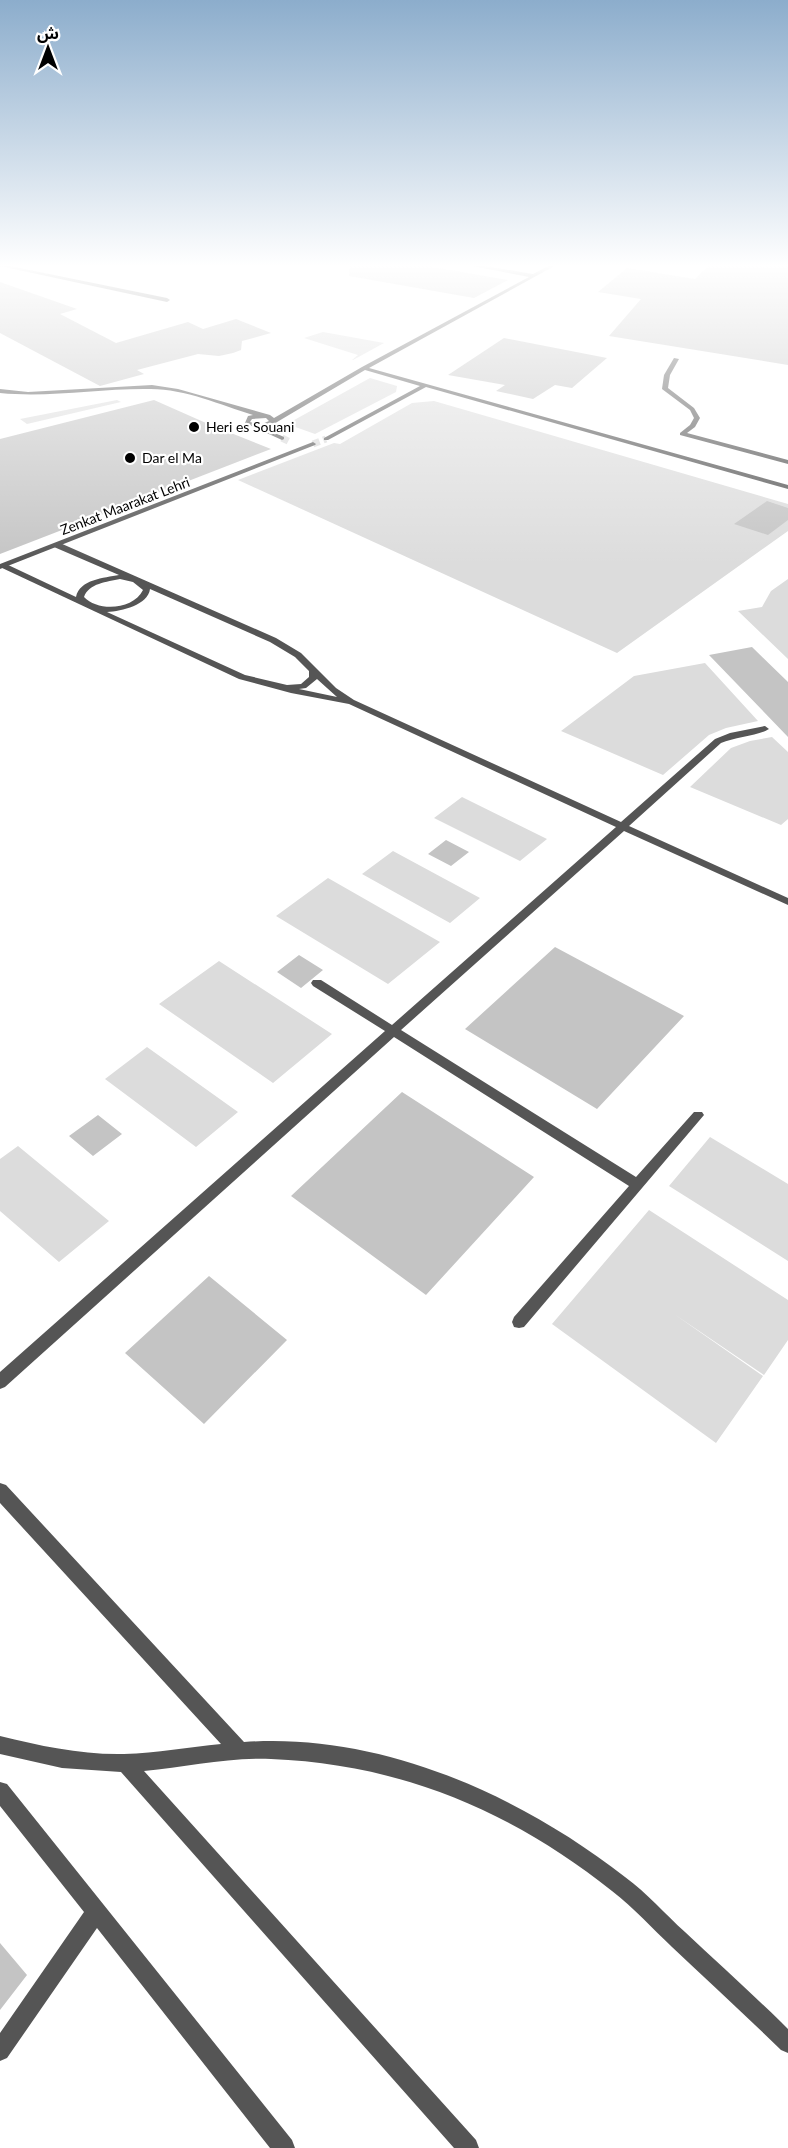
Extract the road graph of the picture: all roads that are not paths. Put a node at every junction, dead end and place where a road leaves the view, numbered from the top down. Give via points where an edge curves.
1 (371, 364) edge
2 (673, 364) edge
3 (364, 368) junction
4 (426, 385) junction
5 (0, 391) edge
6 (211, 402) junction
7 (293, 408) junction
8 (263, 416) junction
9 (272, 422) junction
10 (249, 423) junction
11 (282, 438) tunnel mouth
12 (326, 439) tunnel mouth
13 (292, 442) dead end
14 (313, 444) tunnel mouth
15 (293, 453) junction
16 (788, 462) edge
17 (788, 487) edge
18 (57, 545) junction
19 (2, 566) edge
20 (138, 581) junction
21 (89, 606) junction
22 (314, 670) junction
23 (278, 687) junction
24 (351, 702) junction
25 (765, 729) dead end
26 (623, 826) junction
27 (788, 902) edge
28 (317, 983) dead end
29 (394, 1031) junction
30 (698, 1115) dead end
31 (638, 1185) junction
32 (519, 1322) dead end
33 (0, 1382) edge
34 (0, 1491) edge
35 (0, 1745) edge
36 (240, 1751) junction
37 (125, 1763) junction
38 (0, 1791) edge
39 (96, 1912) junction
40 (788, 2043) edge
41 (0, 2051) edge
42 (284, 2148) edge
43 (468, 2148) edge

1 - 3 street
2 - 16 street via 665,389 692,409 697,418 682,434
3 - 4 street
3 - 7 street
4 - 12 street
4 - 17 street
5 - 6 street via 28,394 152,387 176,390
6 - 8 street
6 - 10 street
7 - 8 street
7 - 9 street
8 - 9 street via 272,417
8 - 10 street via 250,417
9 - 10 street via 262,426
10 - 11 street
13 - 15 street via 297,446
14 - 15 street, Zenkat Maarakat Lehri
15 - 18 street, Zenkat Maarakat Lehri
18 - 19 street, Zenkat Maarakat Lehri
18 - 20 street
19 - 21 street
20 - 21 street via 147,590 131,605 109,609
20 - 21 street via 120,577 92,583 81,592 83,602
20 - 22 street via 273,640
21 - 23 street via 242,677
22 - 23 street via 313,678 303,686
22 - 24 street
23 - 24 street
24 - 26 street
25 - 26 street via 718,741
26 - 27 street
26 - 29 street
28 - 29 street
29 - 31 street
29 - 33 street
30 - 31 street
31 - 32 street
34 - 36 street
35 - 37 street via 80,1761
36 - 37 street
36 - 40 street via 319,1753 370,1761 421,1774 522,1818 572,1848 621,1885
37 - 43 street
38 - 39 street
39 - 41 street
39 - 42 street

